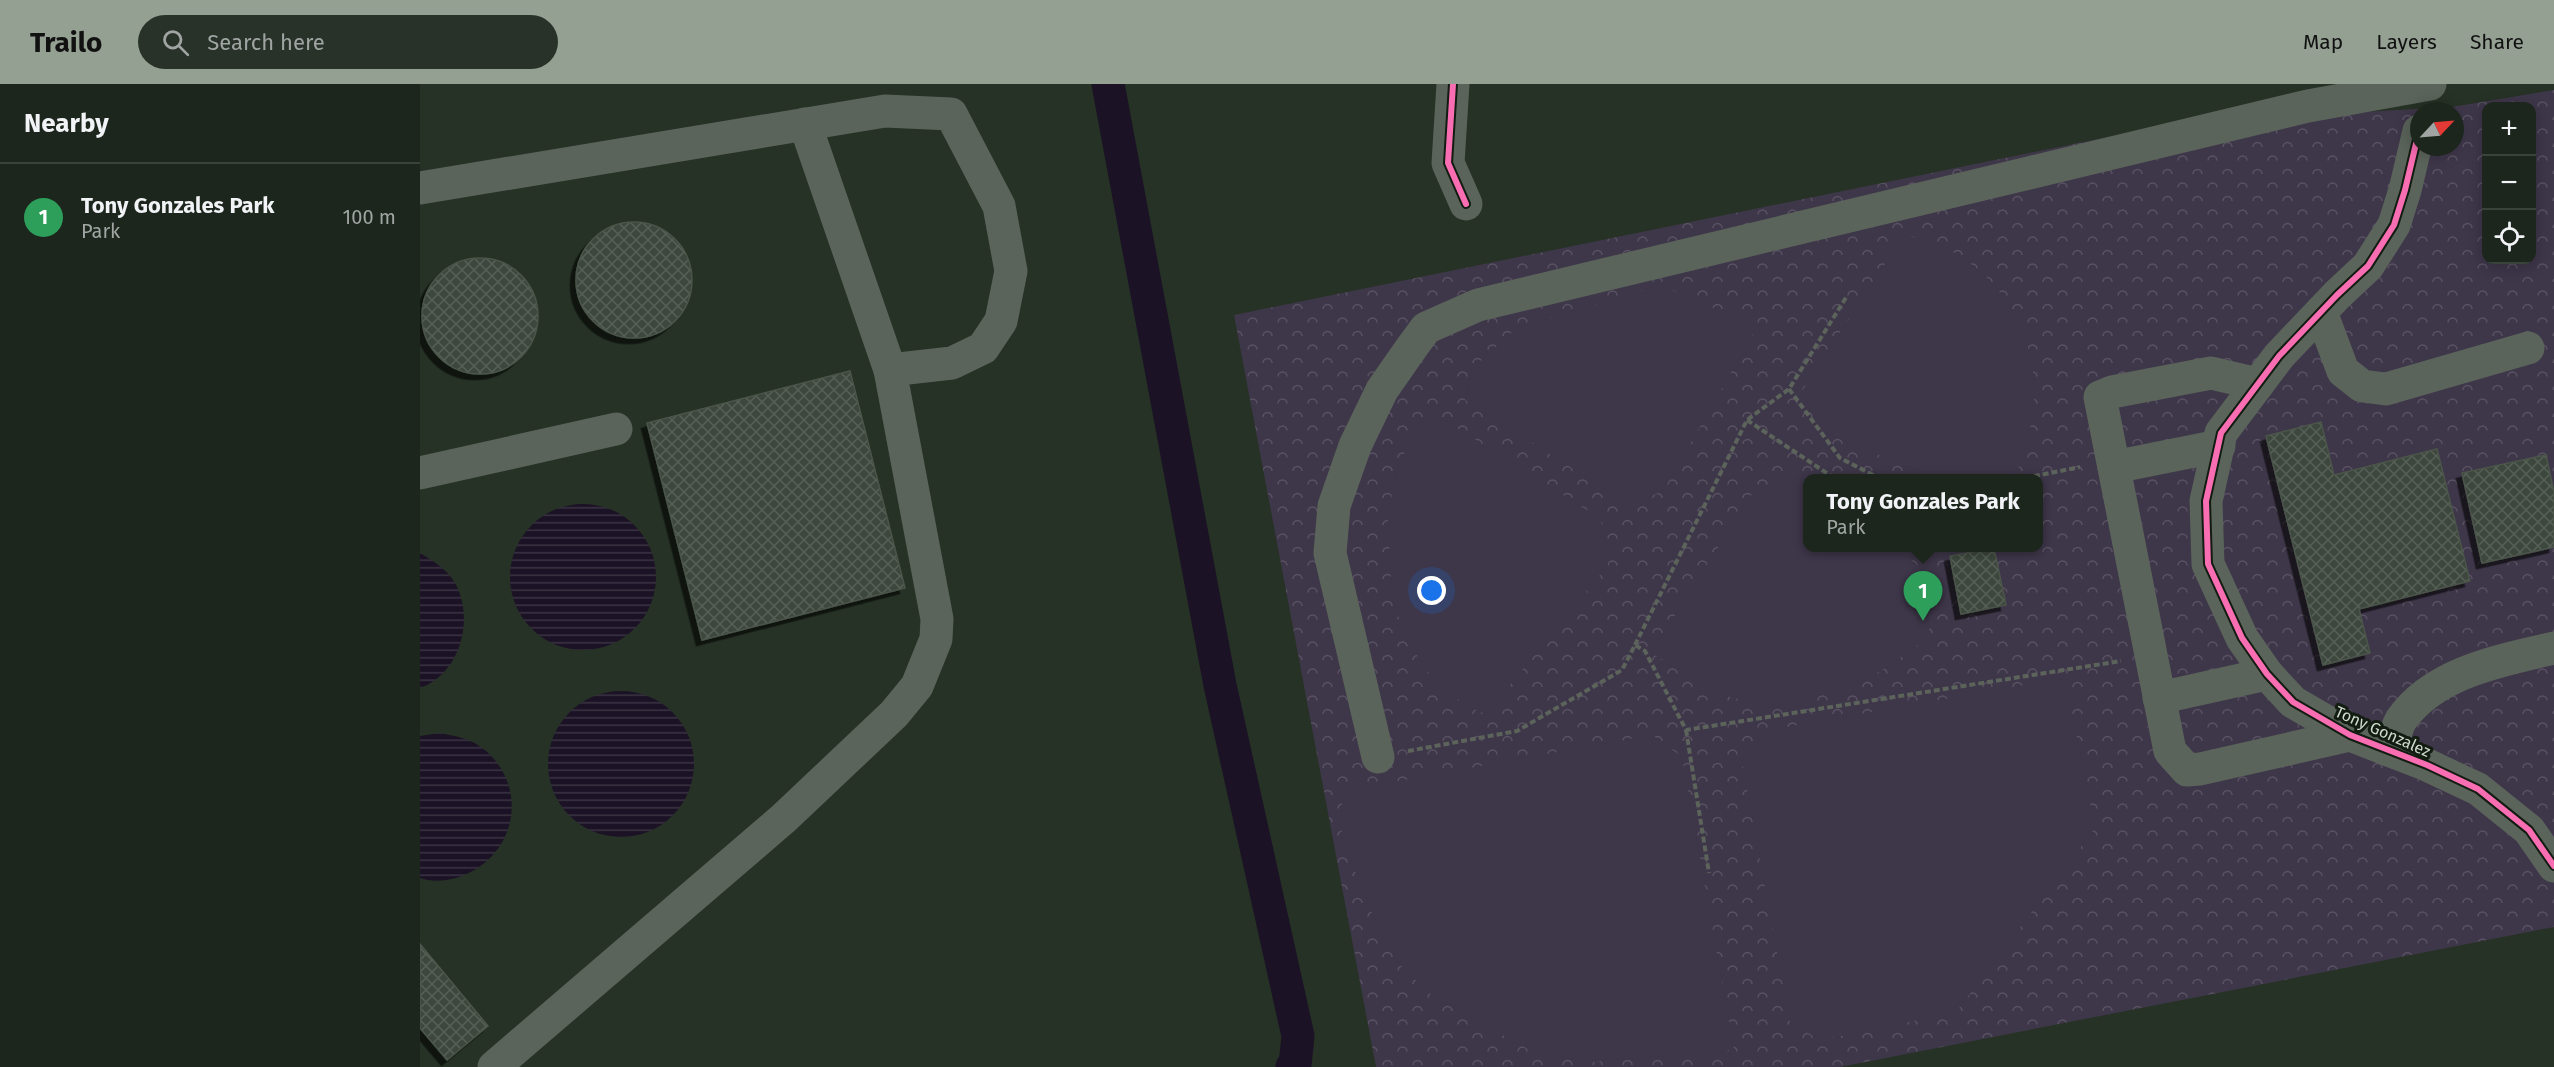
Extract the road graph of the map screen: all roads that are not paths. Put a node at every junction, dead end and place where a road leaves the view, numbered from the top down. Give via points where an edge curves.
1 (1453, 84) edge
2 (2430, 84) edge
3 (2426, 102) edge
4 (805, 124) junction
5 (2413, 156) edge
6 (420, 188) edge
7 (1466, 204) dead end
8 (2320, 312) junction
9 (2528, 348) dead end
10 (890, 370) junction
11 (2258, 384) junction
12 (616, 429) dead end
13 (2219, 446) junction
14 (2113, 463) junction
15 (420, 473) edge
16 (2554, 648) edge
17 (2267, 674) junction
18 (2159, 698) junction
19 (2350, 735) junction
20 (2391, 751) junction
21 (1378, 757) road end
22 (2554, 866) edge
23 (494, 1067) edge

1 - 7 street via 1448,163
2 - 3 street
2 - 21 street via 2308,106 1478,305 1426,328 1382,390 1355,446 1334,506 1330,554
4 - 6 street
4 - 10 street
4 - 10 street via 885,111 951,114 999,206 1011,271 1001,321 983,348 952,363
5 - 8 street, Tony Gonzalez via 2394,225 2368,266
8 - 9 street via 2343,371 2362,386 2386,389
8 - 11 street, Tony Gonzalez
10 - 23 street via 937,619 936,639 917,686 894,714 784,818
11 - 13 street, Tony Gonzalez via 2221,433
11 - 14 street via 2211,373 2100,397
12 - 15 street
13 - 14 street
13 - 17 street, Tony Gonzalez via 2206,501 2208,564 2242,638
14 - 18 street
16 - 20 street via 2493,662 2436,687 2400,721
17 - 18 street
17 - 19 street, Tony Gonzalez via 2293,702
18 - 19 street via 2170,751 2187,770
19 - 20 street, Tony Gonzalez
20 - 22 street, Tony Gonzalez via 2478,789 2529,830

